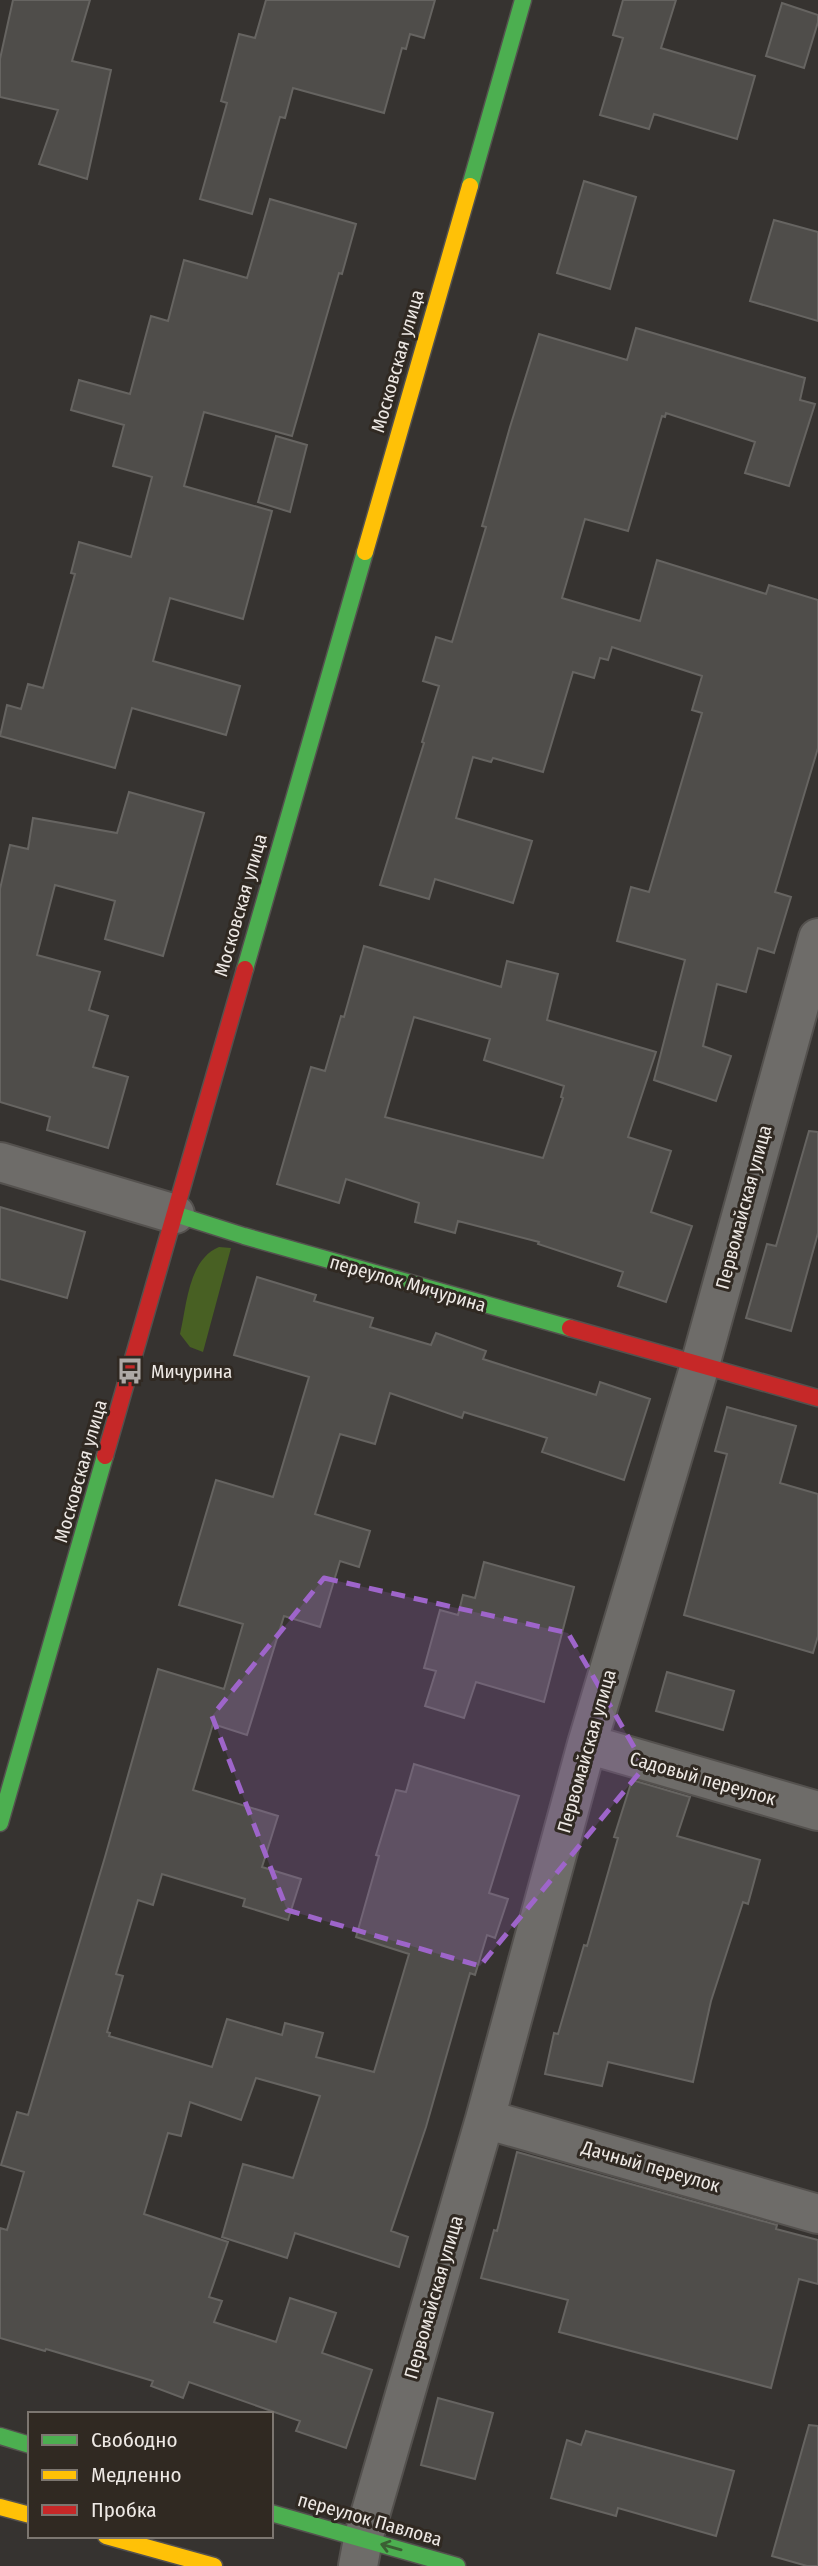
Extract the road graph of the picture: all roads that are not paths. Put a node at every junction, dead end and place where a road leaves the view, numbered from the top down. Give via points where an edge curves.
1 (523, 0) edge
2 (818, 938) edge
3 (0, 1162) edge
4 (175, 1214) junction
5 (699, 1365) junction
6 (818, 1398) edge
7 (587, 1744) junction
8 (818, 1811) edge
9 (0, 1823) edge
10 (485, 2119) junction
11 (818, 2214) edge
12 (0, 2436) edge
13 (28, 2444) edge
14 (0, 2507) edge
15 (28, 2514) edge
16 (273, 2514) edge
17 (113, 2538) edge
18 (360, 2552) edge
19 (215, 2566) edge
20 (457, 2566) edge

1 - 4 main road, Московская улица
2 - 5 street, Первомайская улица
3 - 4 street, переулок Мичурина
4 - 5 main road, переулок Мичурина
4 - 9 main road, Московская улица
5 - 6 main road, переулок Мичурина
5 - 7 street, Первомайская улица
7 - 8 street, Садовый переулок
7 - 10 street, Первомайская улица
10 - 11 street, Дачный переулок
10 - 18 street, Первомайская улица
12 - 13 main road
14 - 15 main road
16 - 18 main road, переулок Павлова
17 - 19 main road
20 -> 18 main road, переулок Павлова

